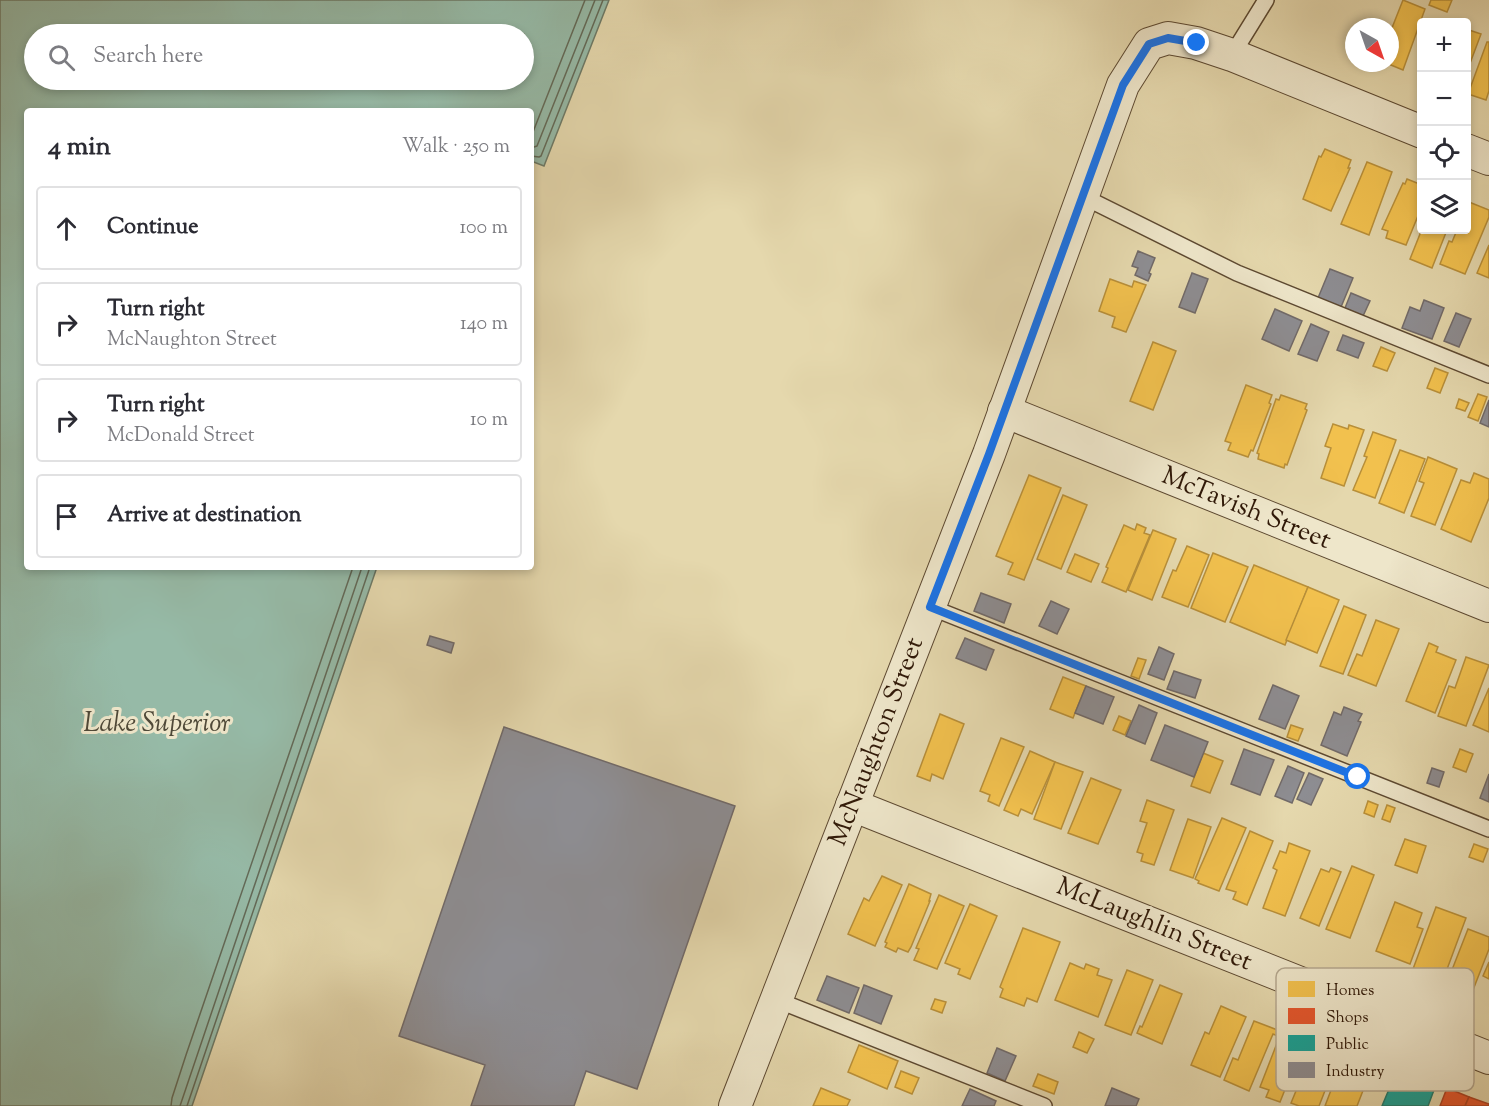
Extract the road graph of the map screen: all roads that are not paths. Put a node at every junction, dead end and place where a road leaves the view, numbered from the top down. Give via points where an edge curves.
1 (1266, 0) edge
2 (1232, 55) junction
3 (1417, 130) edge
4 (1471, 152) edge
5 (1489, 159) edge
6 (1082, 196) junction
7 (1489, 375) edge
8 (1004, 411) junction
9 (1489, 606) edge
10 (930, 607) junction
11 (852, 805) junction
12 (1489, 829) edge
13 (1276, 973) edge
14 (777, 1000) junction
15 (1474, 1052) edge
16 (1489, 1058) edge
17 (735, 1106) edge
18 (1044, 1106) edge

1 - 2 lane
2 - 3 street
2 - 6 street, McNaughton Street via 1168,38 1149,44 1123,85
4 - 5 street
6 - 7 lane via 1237,273
6 - 8 street, McNaughton Street
8 - 9 street, McTavish Street
8 - 10 street, McNaughton Street
10 - 11 street, McNaughton Street
10 - 12 lane
11 - 13 street, McLaughlin Street
11 - 14 street, McNaughton Street
14 - 17 street, McNaughton Street
14 - 18 lane
15 - 16 street, McLaughlin Street

